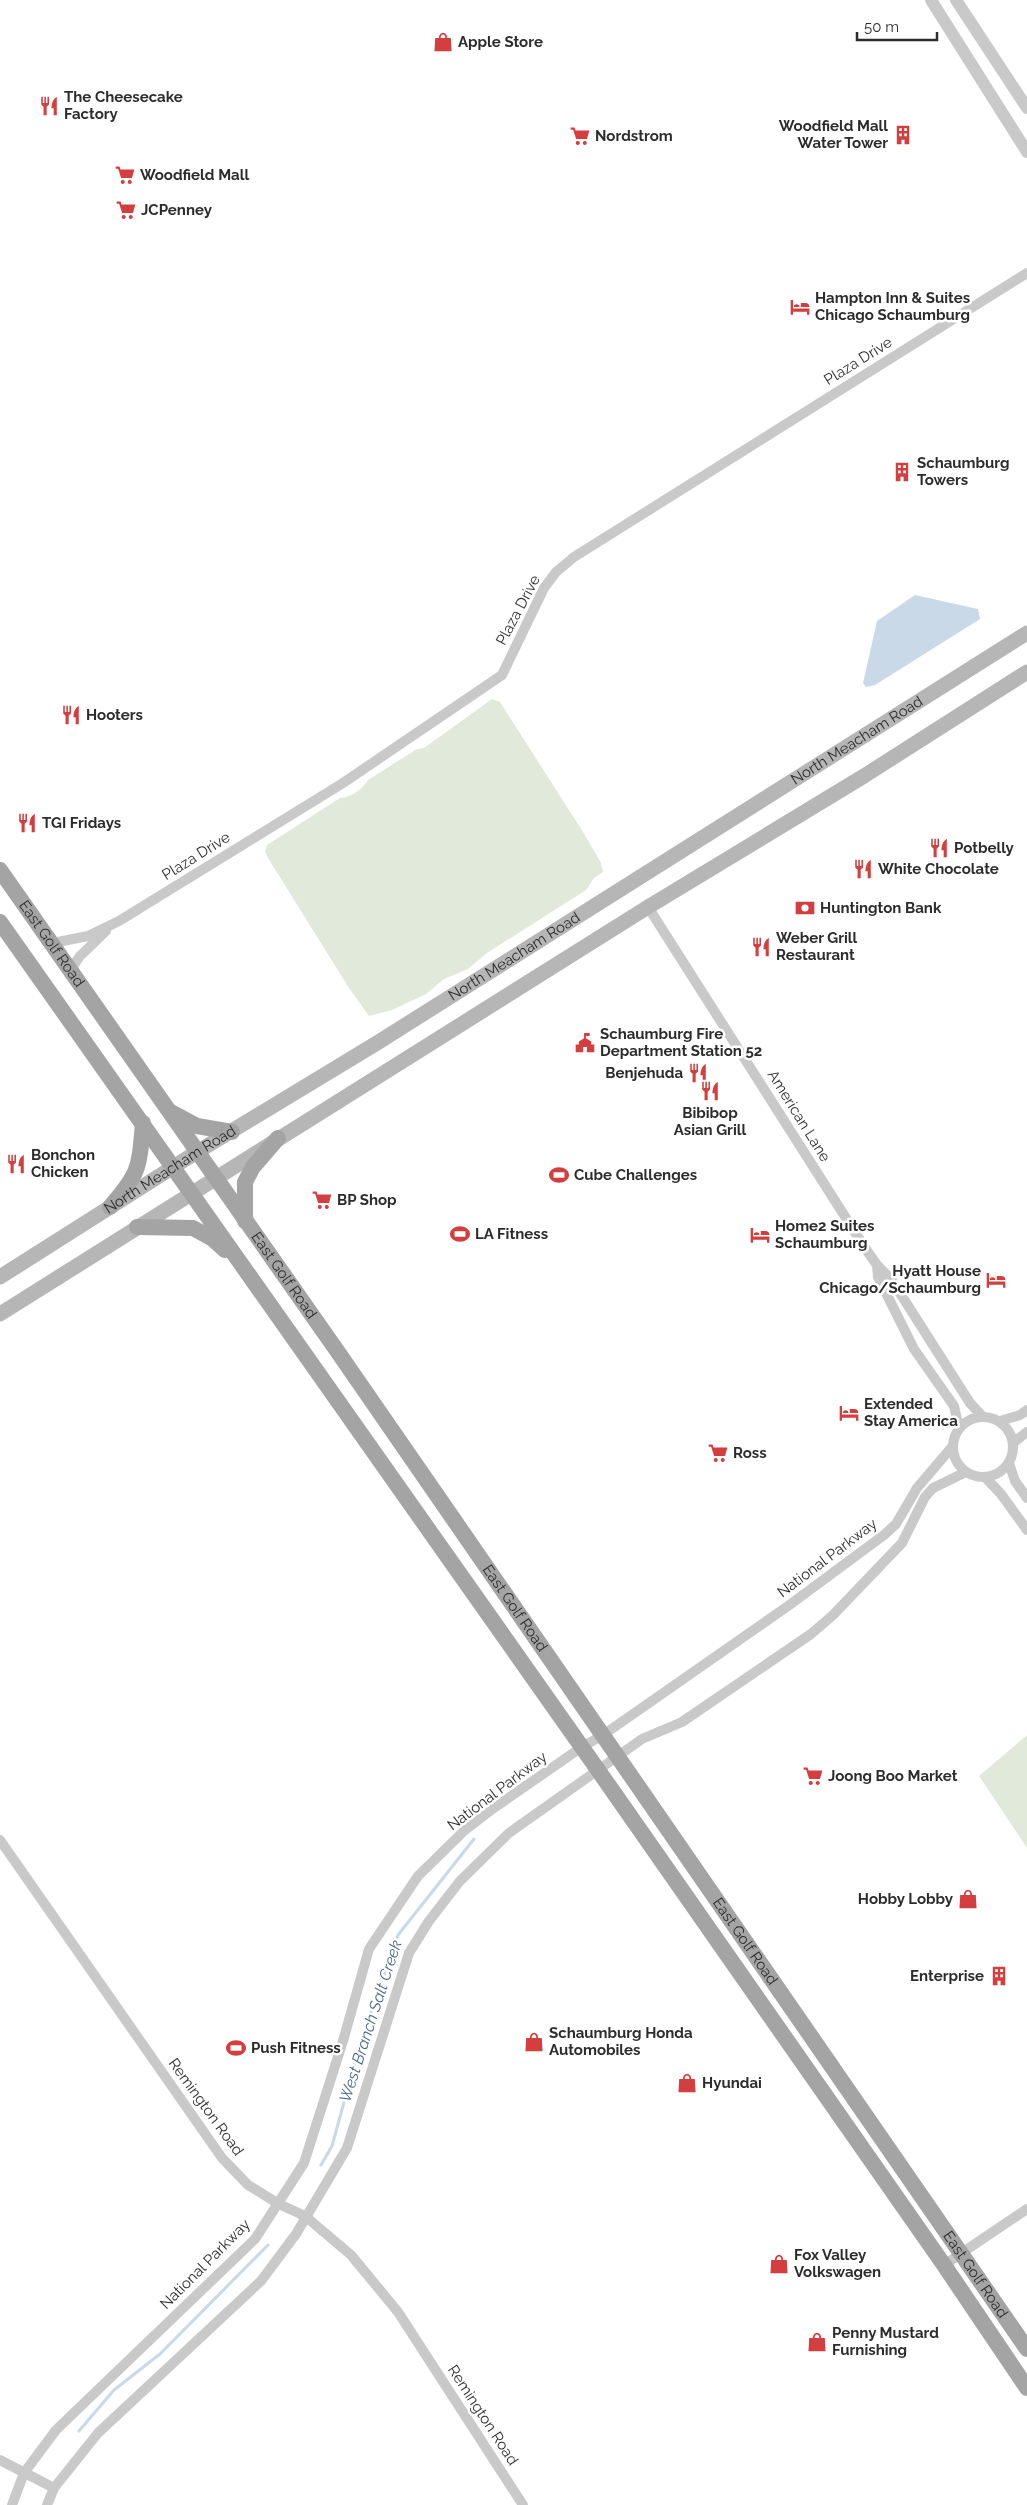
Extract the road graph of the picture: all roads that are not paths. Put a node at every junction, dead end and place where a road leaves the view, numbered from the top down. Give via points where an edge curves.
1 (931, 0) edge
2 (956, 0) edge
3 (1027, 108) edge
4 (1027, 152) edge
5 (1027, 273) edge
6 (1027, 633) edge
7 (1027, 672) edge
8 (0, 870) edge
9 (648, 906) junction
10 (119, 921) junction
11 (0, 922) edge
12 (52, 944) junction
13 (71, 969) junction
14 (169, 1111) junction
15 (143, 1123) junction
16 (232, 1132) junction
17 (278, 1138) junction
18 (197, 1152) junction
19 (174, 1168) junction
20 (214, 1178) junction
21 (192, 1192) junction
22 (110, 1207) junction
23 (245, 1221) junction
24 (137, 1227) junction
25 (24, 1262) junction
26 (877, 1265) junction
27 (0, 1267) edge
28 (248, 1272) junction
29 (0, 1278) edge
30 (0, 1314) edge
31 (1027, 1410) edge
32 (982, 1416) junction
33 (1000, 1421) junction
34 (958, 1428) junction
35 (1027, 1432) edge
36 (1013, 1443) junction
37 (952, 1447) junction
38 (1009, 1463) junction
39 (966, 1472) junction
40 (985, 1477) junction
41 (1027, 1498) edge
42 (1027, 1530) edge
43 (603, 1735) junction
44 (582, 1747) junction
45 (618, 1757) junction
46 (598, 1770) junction
47 (0, 1840) edge
48 (279, 2204) junction
49 (1027, 2209) edge
50 (305, 2216) junction
51 (963, 2253) junction
52 (944, 2265) junction
53 (1027, 2349) edge
54 (1027, 2388) edge
55 (0, 2460) edge
56 (24, 2473) junction
57 (54, 2488) junction
58 (12, 2505) edge
59 (47, 2505) edge
60 (523, 2505) edge

1 - 4 street
2 - 3 street
5 - 10 street, Plaza Drive via 574,557 556,572 544,588 502,675 343,783
6 - 16 main road, North Meacham Road
7 - 9 main road, North Meacham Road via 857,780
8 - 12 main road, East Golf Road
9 - 17 main road, North Meacham Road
9 - 26 street, American Lane
10 - 12 street, Plaza Drive via 88,936
10 - 13 street, Plaza Drive via 94,941
11 - 15 main road, East Golf Road
12 - 13 main road, East Golf Road
13 - 14 main road, East Golf Road
14 - 16 main road via 197,1126
14 - 18 main road, East Golf Road
15 - 19 main road, East Golf Road
15 - 22 main road via 136,1172
16 - 18 main road, North Meacham Road
17 - 20 main road, North Meacham Road
17 - 23 main road via 253,1167 245,1182
18 - 19 main road, North Meacham Road
18 - 20 main road, East Golf Road
19 - 21 main road, East Golf Road
19 - 22 main road, North Meacham Road
20 - 21 main road, North Meacham Road
20 - 23 main road, East Golf Road
21 - 24 main road, North Meacham Road
21 - 28 main road, East Golf Road
22 - 25 main road, North Meacham Road
23 - 43 main road, East Golf Road
24 - 28 main road via 192,1228 214,1239
24 - 30 main road, North Meacham Road
25 - 27 main road
25 - 29 main road, North Meacham Road
26 - 32 street, American Lane via 891,1279 970,1403
26 - 34 street, American Lane via 878,1277 914,1349 954,1406
28 - 44 main road, East Golf Road
31 - 33 street
32 - 33 street
32 - 34 street via 966,1421
33 - 36 street via 1010,1433
34 - 37 street
35 - 36 street
36 - 38 street
37 - 39 street via 959,1465
37 - 43 street, National Parkway via 917,1488 896,1524 884,1535
38 - 40 street via 994,1475
38 - 41 street via 1015,1481
39 - 40 street
39 - 45 street via 934,1488 925,1497 902,1543 811,1634 682,1722 642,1739
40 - 42 street
43 - 44 street, National Parkway
43 - 45 main road, East Golf Road
44 - 46 main road, East Golf Road
44 - 48 street, National Parkway via 465,1830 418,1876 376,1937 369,1949 304,2162
45 - 46 street
45 - 51 main road, East Golf Road
46 - 50 street via 509,1833 460,1881 429,1921 409,1953 347,2148
46 - 52 main road, East Golf Road
47 - 48 street, Remington Road via 222,2158 248,2185
48 - 50 street, Remington Road
48 - 56 street, National Parkway via 255,2239 56,2430
49 - 51 street
50 - 57 street via 296,2234 261,2281 98,2433
50 - 60 street, Remington Road via 351,2255 398,2312
51 - 52 street
51 - 53 main road, East Golf Road
52 - 54 main road, East Golf Road
55 - 56 street
56 - 57 street
56 - 58 street, National Parkway
57 - 59 street

